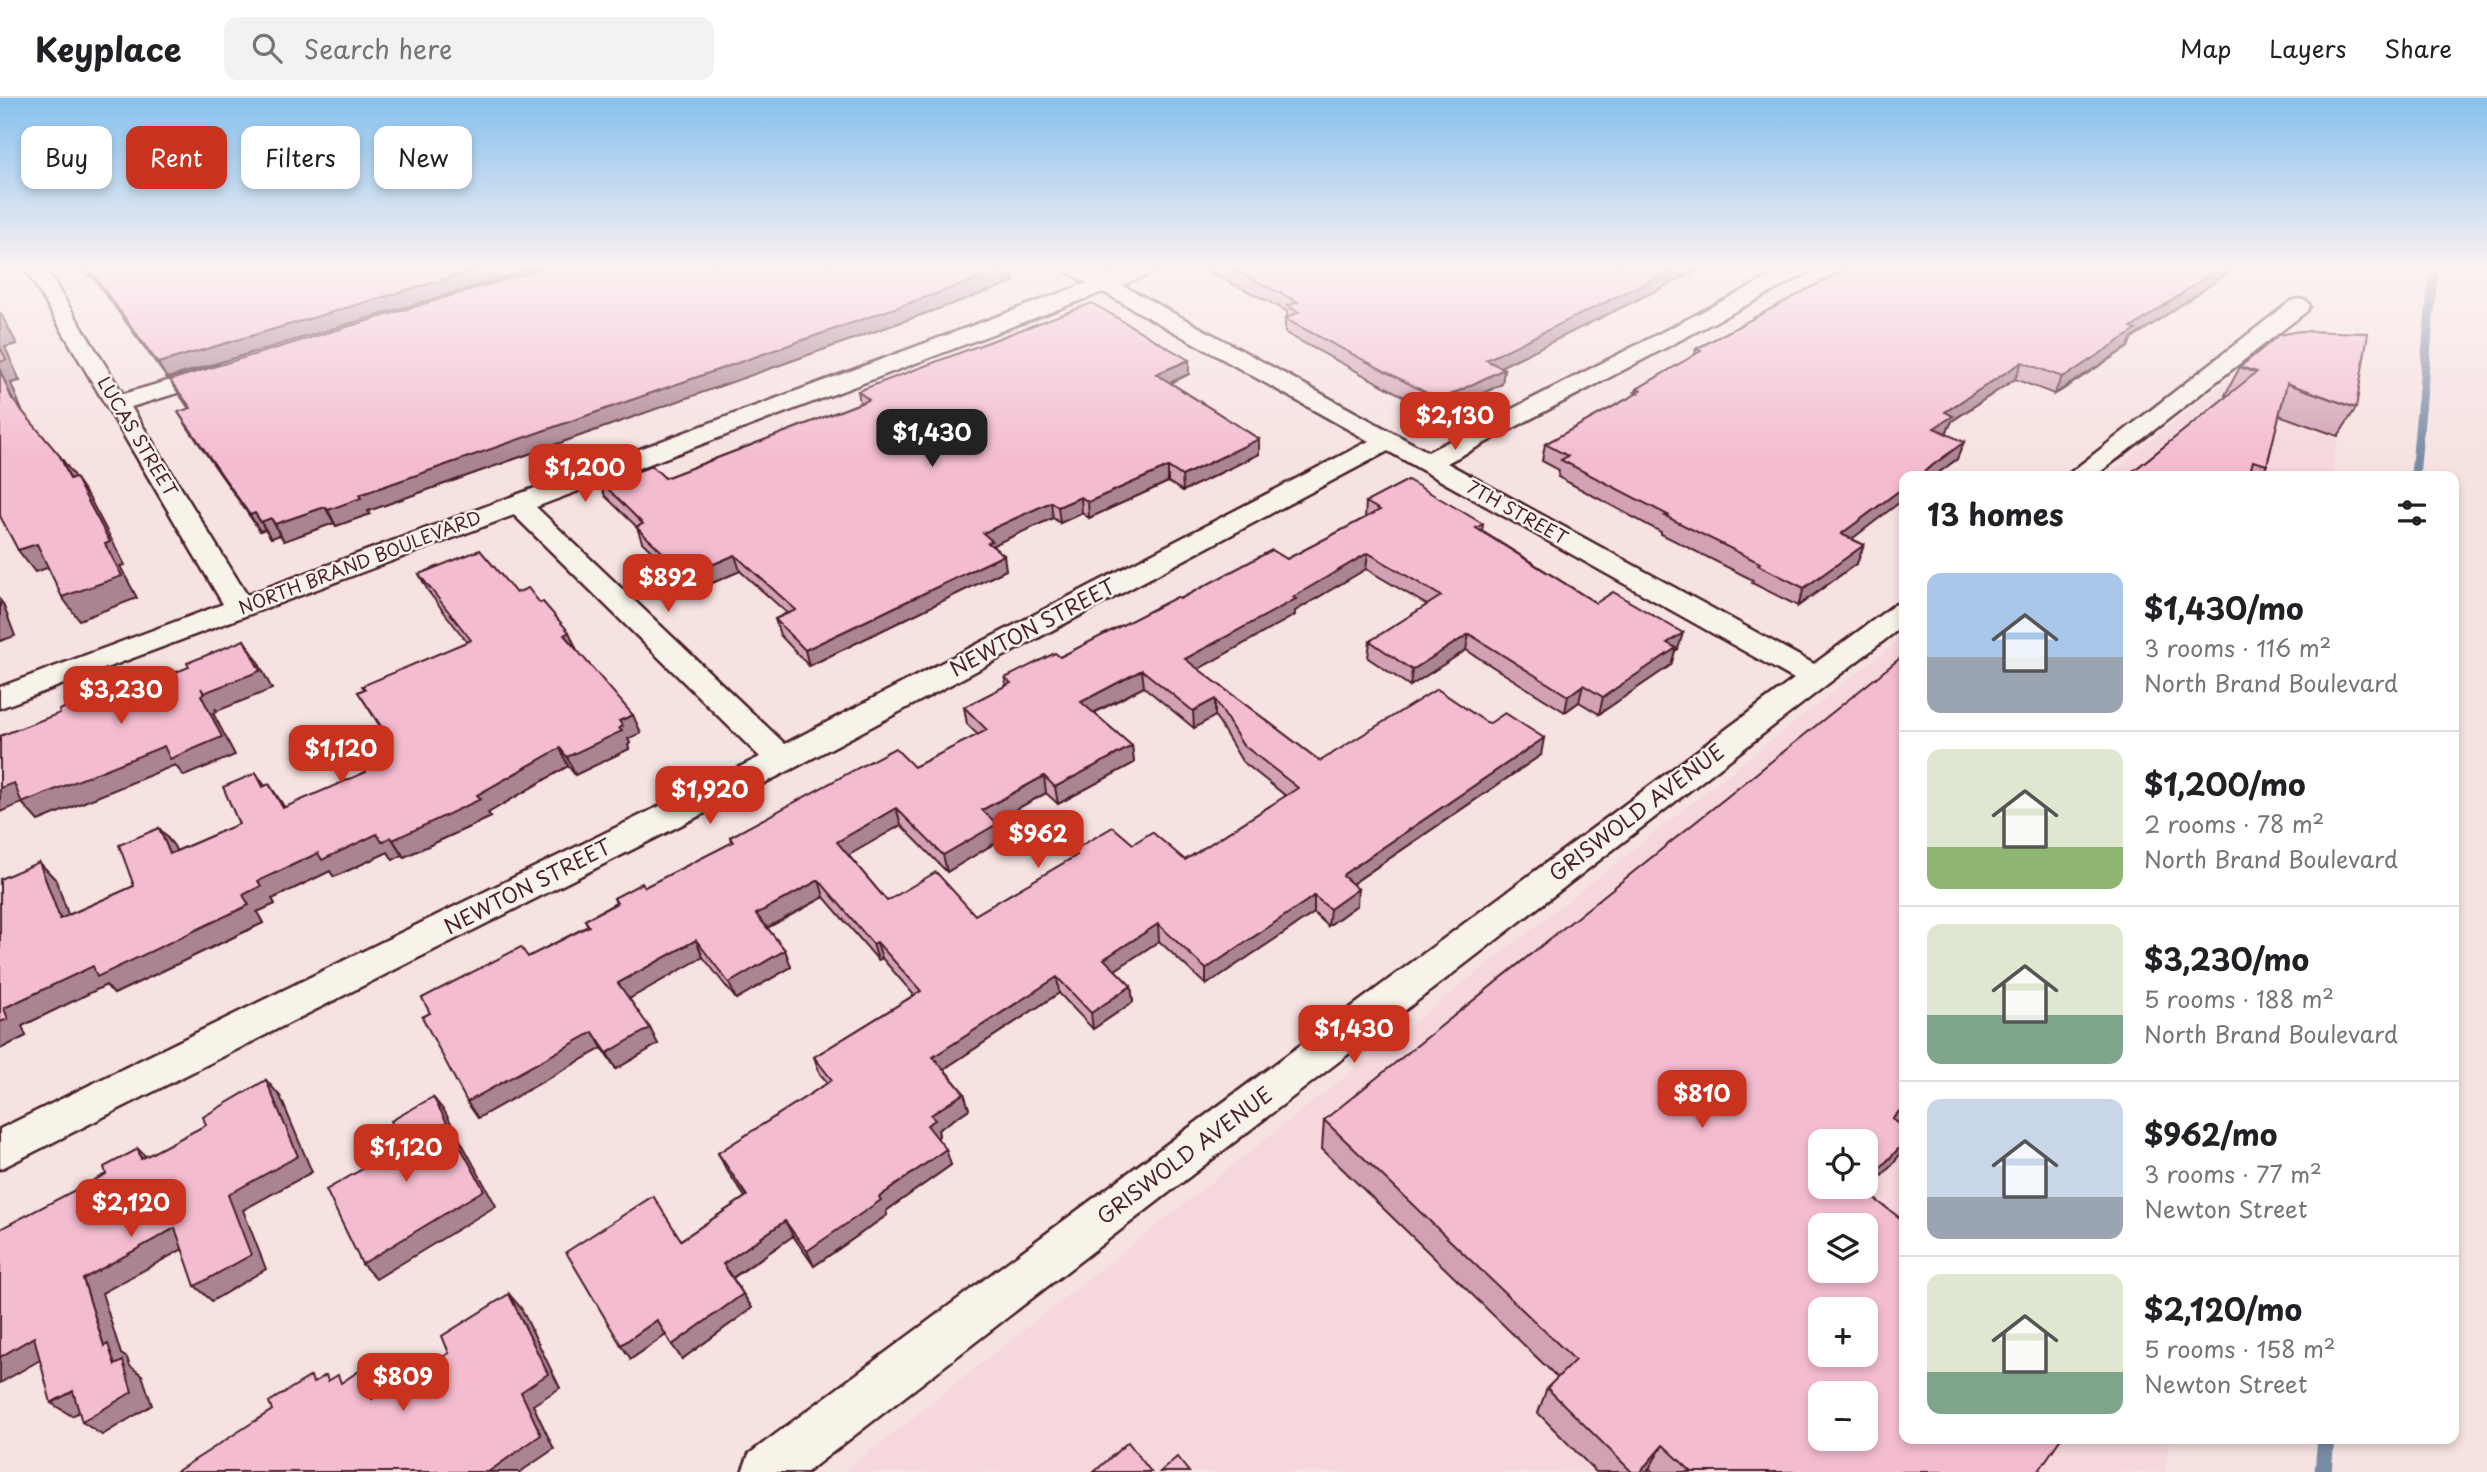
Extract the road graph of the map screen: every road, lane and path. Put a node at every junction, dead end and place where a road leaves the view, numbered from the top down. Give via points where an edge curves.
1 (73, 330) edge
2 (982, 330) edge
3 (1188, 330) edge
4 (1683, 330) edge
5 (2268, 330) edge
6 (238, 368) edge
7 (117, 404) junction
8 (1388, 441) junction
9 (1427, 463) junction
10 (2085, 471) edge
11 (518, 504) junction
12 (240, 608) junction
13 (1899, 615) edge
14 (1816, 678) junction
15 (0, 698) edge
16 (782, 760) junction
17 (0, 1150) edge
18 (767, 1472) edge

1 - 7 street, LUCAS STREET
2 - 11 street, NORTH BRAND BOULEVARD
3 - 8 street, 7TH STREET
4 - 9 street
5 - 10 street
6 - 7 street
7 - 12 street, LUCAS STREET
8 - 9 street, 7TH STREET
8 - 16 street, NEWTON STREET
9 - 14 street, 7TH STREET
11 - 12 street, NORTH BRAND BOULEVARD
11 - 16 street
12 - 15 street, NORTH BRAND BOULEVARD
13 - 14 street, GRISWOLD AVENUE
14 - 18 street, GRISWOLD AVENUE
16 - 17 street, NEWTON STREET

